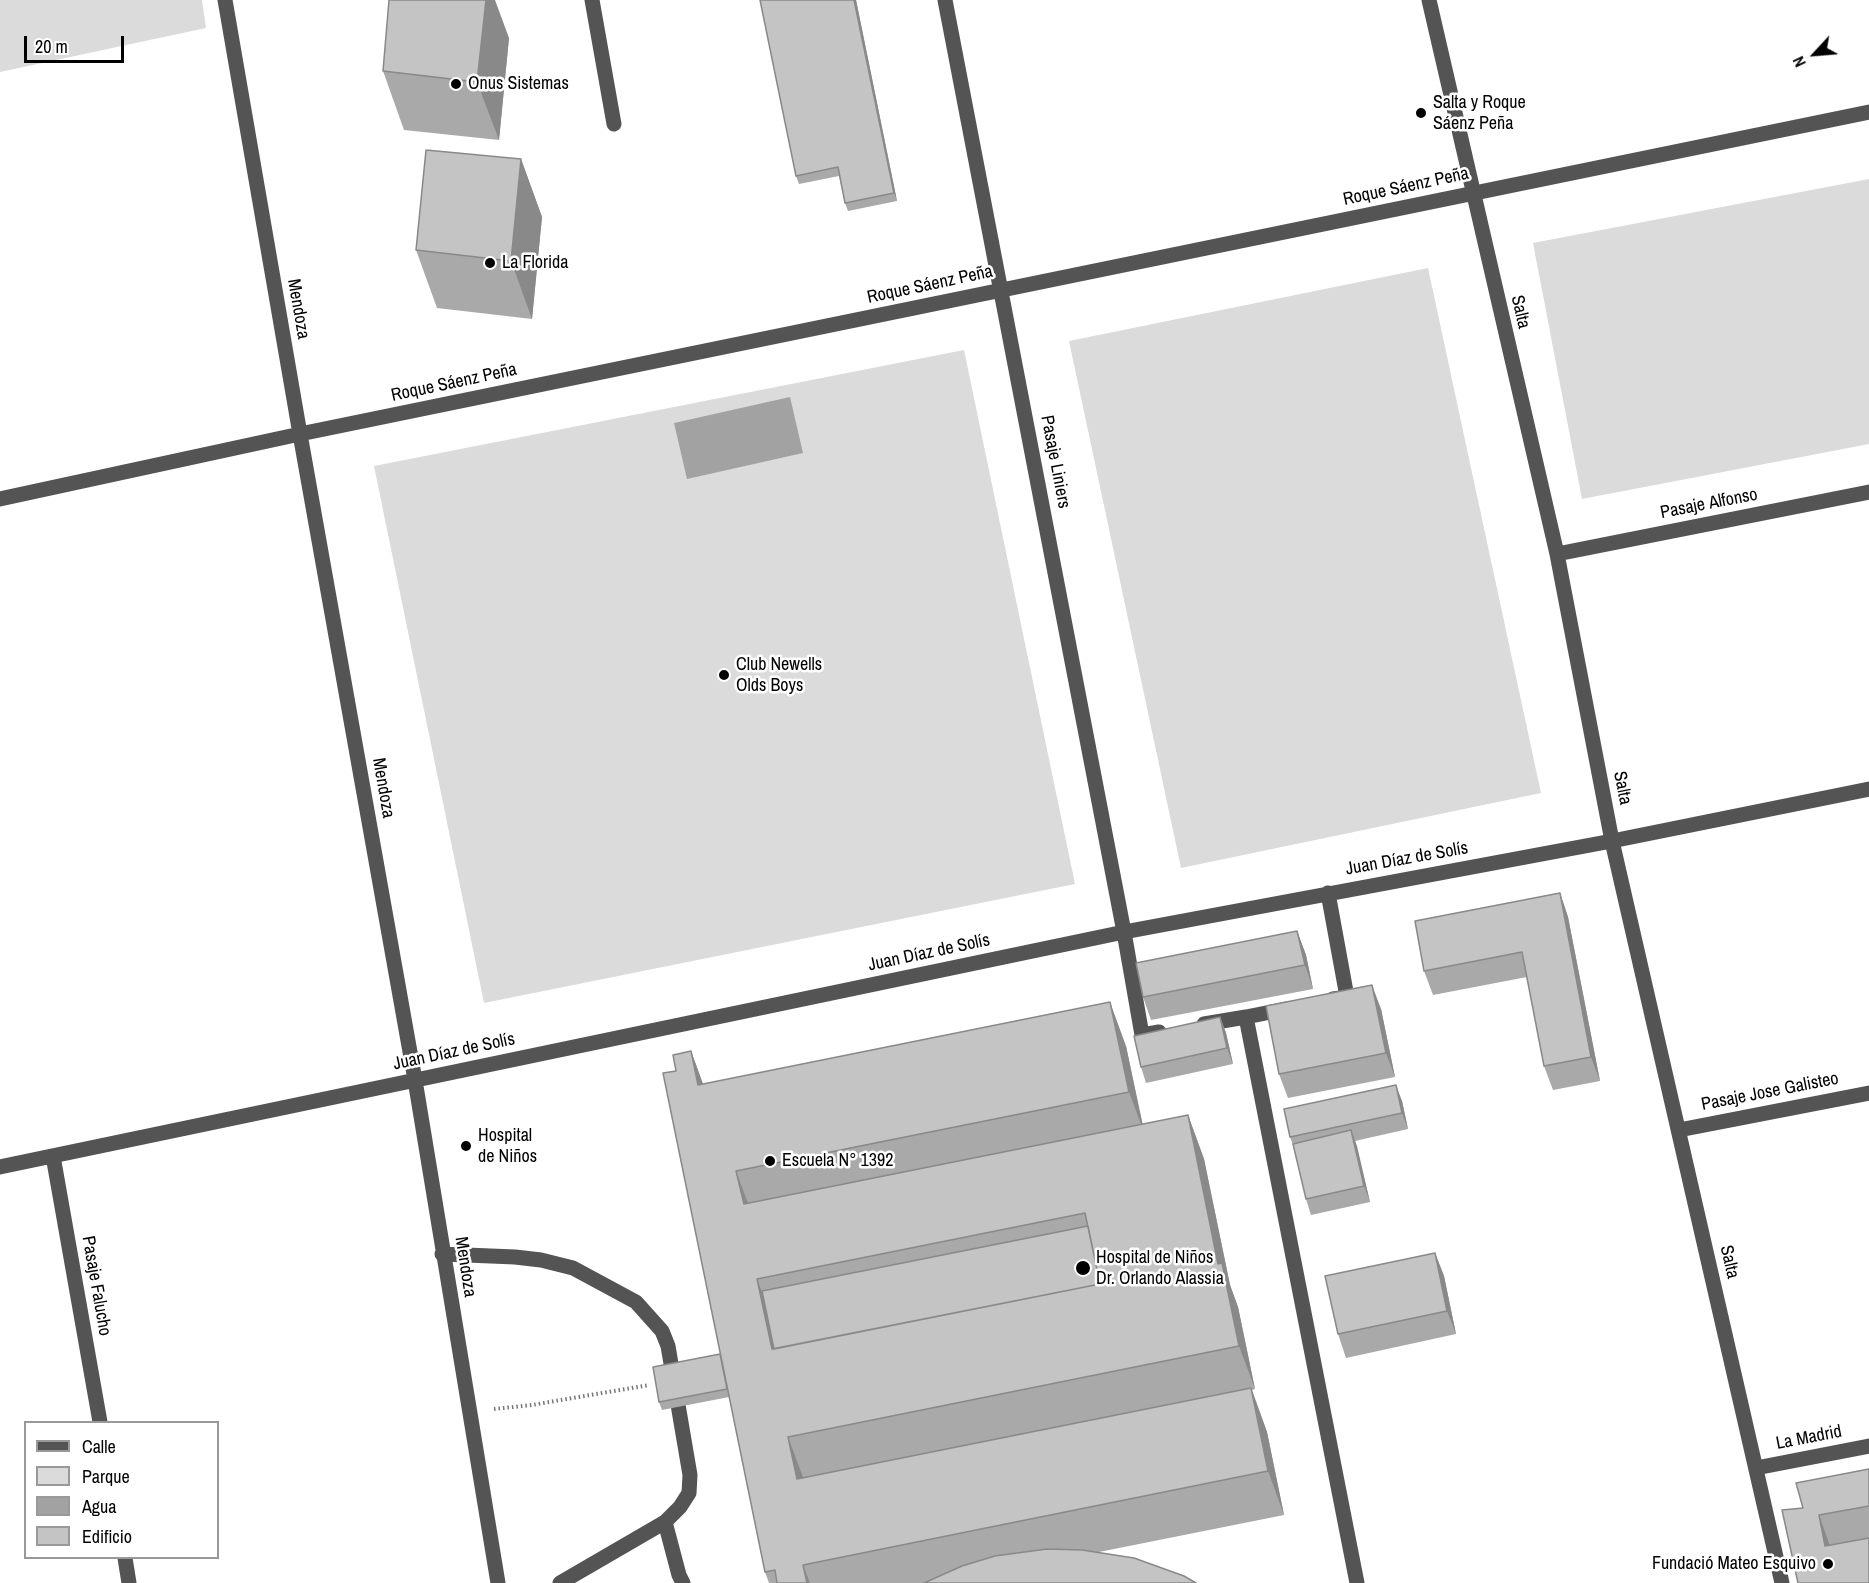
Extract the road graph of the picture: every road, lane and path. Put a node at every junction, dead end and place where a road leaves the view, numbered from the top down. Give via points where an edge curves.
1 (225, 0) edge
2 (592, 0) edge
3 (945, 0) edge
4 (1429, 0) edge
5 (1869, 112) edge
6 (614, 124) dead end
7 (1472, 193) junction
8 (1002, 290) junction
9 (300, 434) junction
10 (1869, 492) edge
11 (0, 499) edge
12 (1557, 554) junction
13 (1869, 789) edge
14 (1612, 841) junction
15 (1328, 893) junction
16 (1124, 932) junction
17 (1246, 1017) junction
18 (415, 1080) junction
19 (1869, 1093) edge
20 (1678, 1131) junction
21 (53, 1156) junction
22 (0, 1167) edge
23 (442, 1254) junction
24 (657, 1384) edge
25 (469, 1412) junction
26 (100, 1421) edge
27 (1869, 1446) edge
28 (1756, 1468) junction
29 (665, 1522) junction
30 (125, 1559) edge
31 (129, 1583) edge
32 (498, 1583) edge
33 (560, 1583) edge
34 (683, 1583) edge
35 (1357, 1583) edge
36 (1782, 1583) edge

1 - 9 street, Mendoza
2 - 6 street
3 - 8 street, Pasaje Liniers
4 - 7 street, Salta
5 - 7 street, Roque Sáenz Peña
7 - 8 street, Roque Sáenz Peña
7 - 12 street, Salta
8 - 9 street, Roque Sáenz Peña
8 - 16 street, Pasaje Liniers
9 - 11 street, Roque Sáenz Peña
9 - 18 street, Mendoza
10 - 12 street, Pasaje Alfonso
12 - 14 street, Salta
13 - 14 street, Juan Díaz de Solís
14 - 15 street, Juan Díaz de Solís
14 - 20 street, Salta
15 - 16 street, Juan Díaz de Solís
15 - 17 street via 1347,996
16 - 17 street, Pasaje Liniers via 1142,1035
16 - 18 street, Juan Díaz de Solís
17 - 35 street
18 - 21 street, Juan Díaz de Solís
18 - 23 street, Mendoza
19 - 20 street, Pasaje Jose Galisteo
20 - 28 street, Salta
21 - 22 street, Juan Díaz de Solís
21 - 26 street, Pasaje Falucho
23 - 25 street, Mendoza
23 - 29 street via 515,1257 573,1268 636,1302 662,1330 690,1475 688,1493
24 - 25 path
25 - 32 street, Mendoza
27 - 28 street, La Madrid
28 - 36 street, Salta
29 - 33 street
29 - 34 street
30 - 31 street

